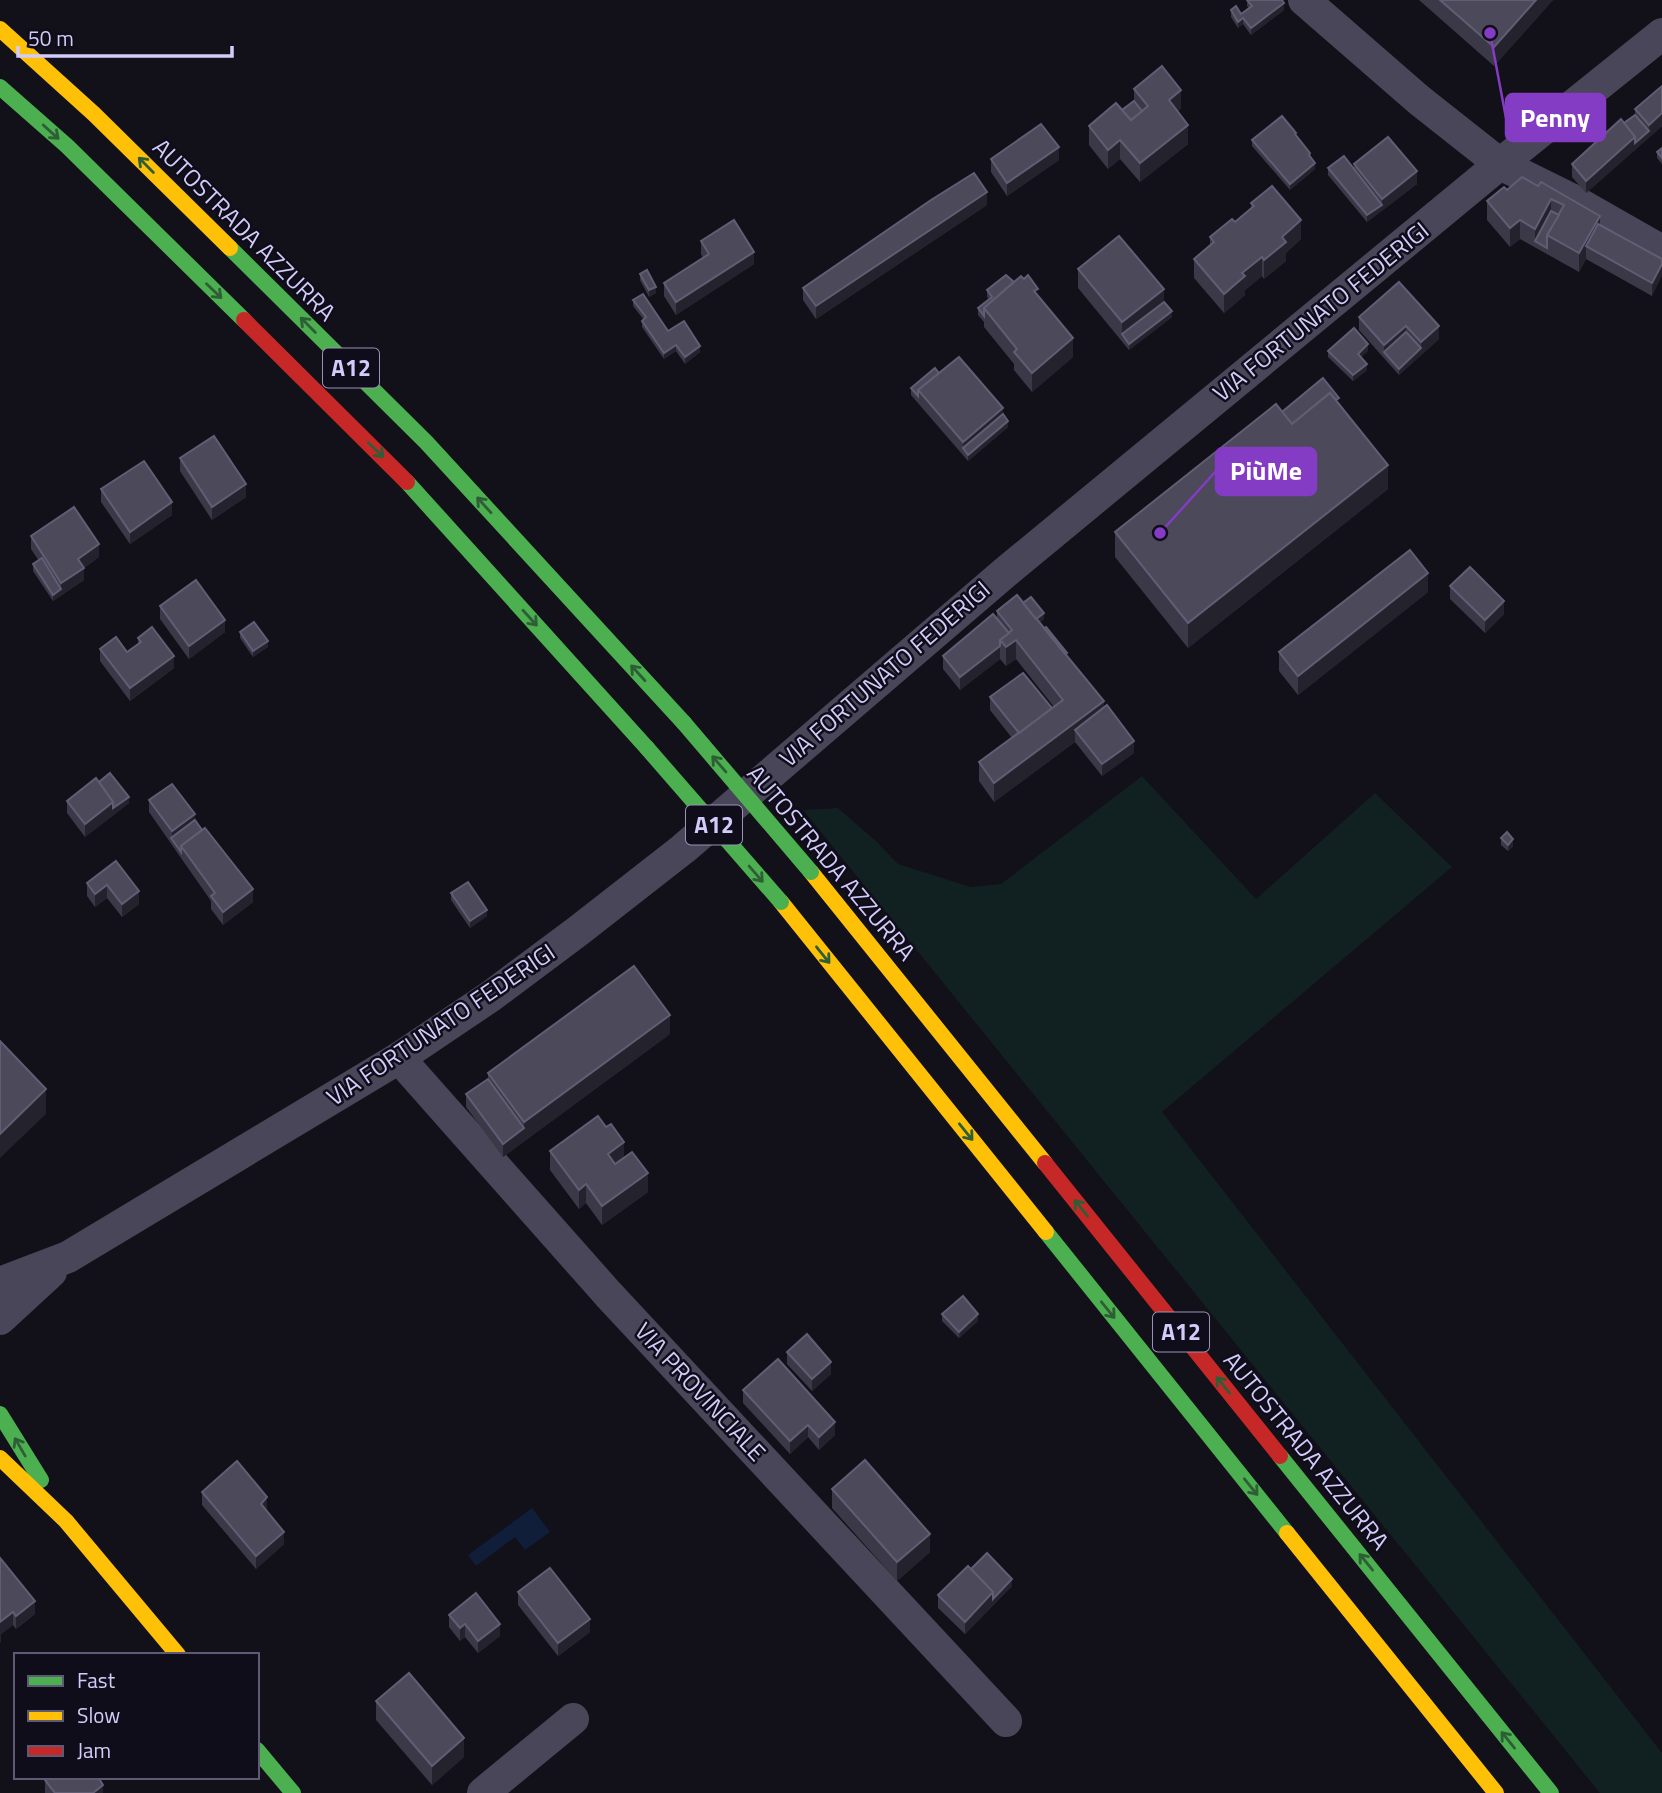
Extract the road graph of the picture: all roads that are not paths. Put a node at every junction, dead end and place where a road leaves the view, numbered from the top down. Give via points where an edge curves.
1 (1304, 0) edge
2 (0, 29) edge
3 (1662, 34) edge
4 (0, 87) edge
5 (1500, 164) junction
6 (1662, 251) edge
7 (399, 1058) junction
8 (68, 1257) junction
9 (0, 1283) edge
10 (0, 1318) edge
11 (0, 1414) edge
12 (0, 1458) edge
13 (66, 1521) junction
14 (176, 1653) edge
15 (573, 1719) dead end
16 (1006, 1721) dead end
17 (259, 1752) edge
18 (293, 1793) edge
19 (483, 1793) edge
20 (1496, 1793) edge
21 (1551, 1793) edge

1 - 5 street
21 -> 2 main road, AUTOSTRADA AZZURRA / A12, bridge via 811,872 684,723 426,442 94,114
3 - 5 street, VIA FORTUNATO FEDERIGI
4 -> 20 main road, A12, bridge via 397,471 647,748 781,902
5 - 6 street
5 - 7 street, VIA FORTUNATO FEDERIGI via 1008,570 683,849 491,996
7 - 8 street, VIA FORTUNATO FEDERIGI
7 - 16 street, VIA PROVINCIALE via 608,1294
8 - 9 street, VIA FORTUNATO FEDERIGI
8 - 10 street, VIA FORTUNATO FEDERIGI
13 -> 11 main road
12 - 13 main road
13 - 14 main road
15 - 19 street
17 - 18 main road

